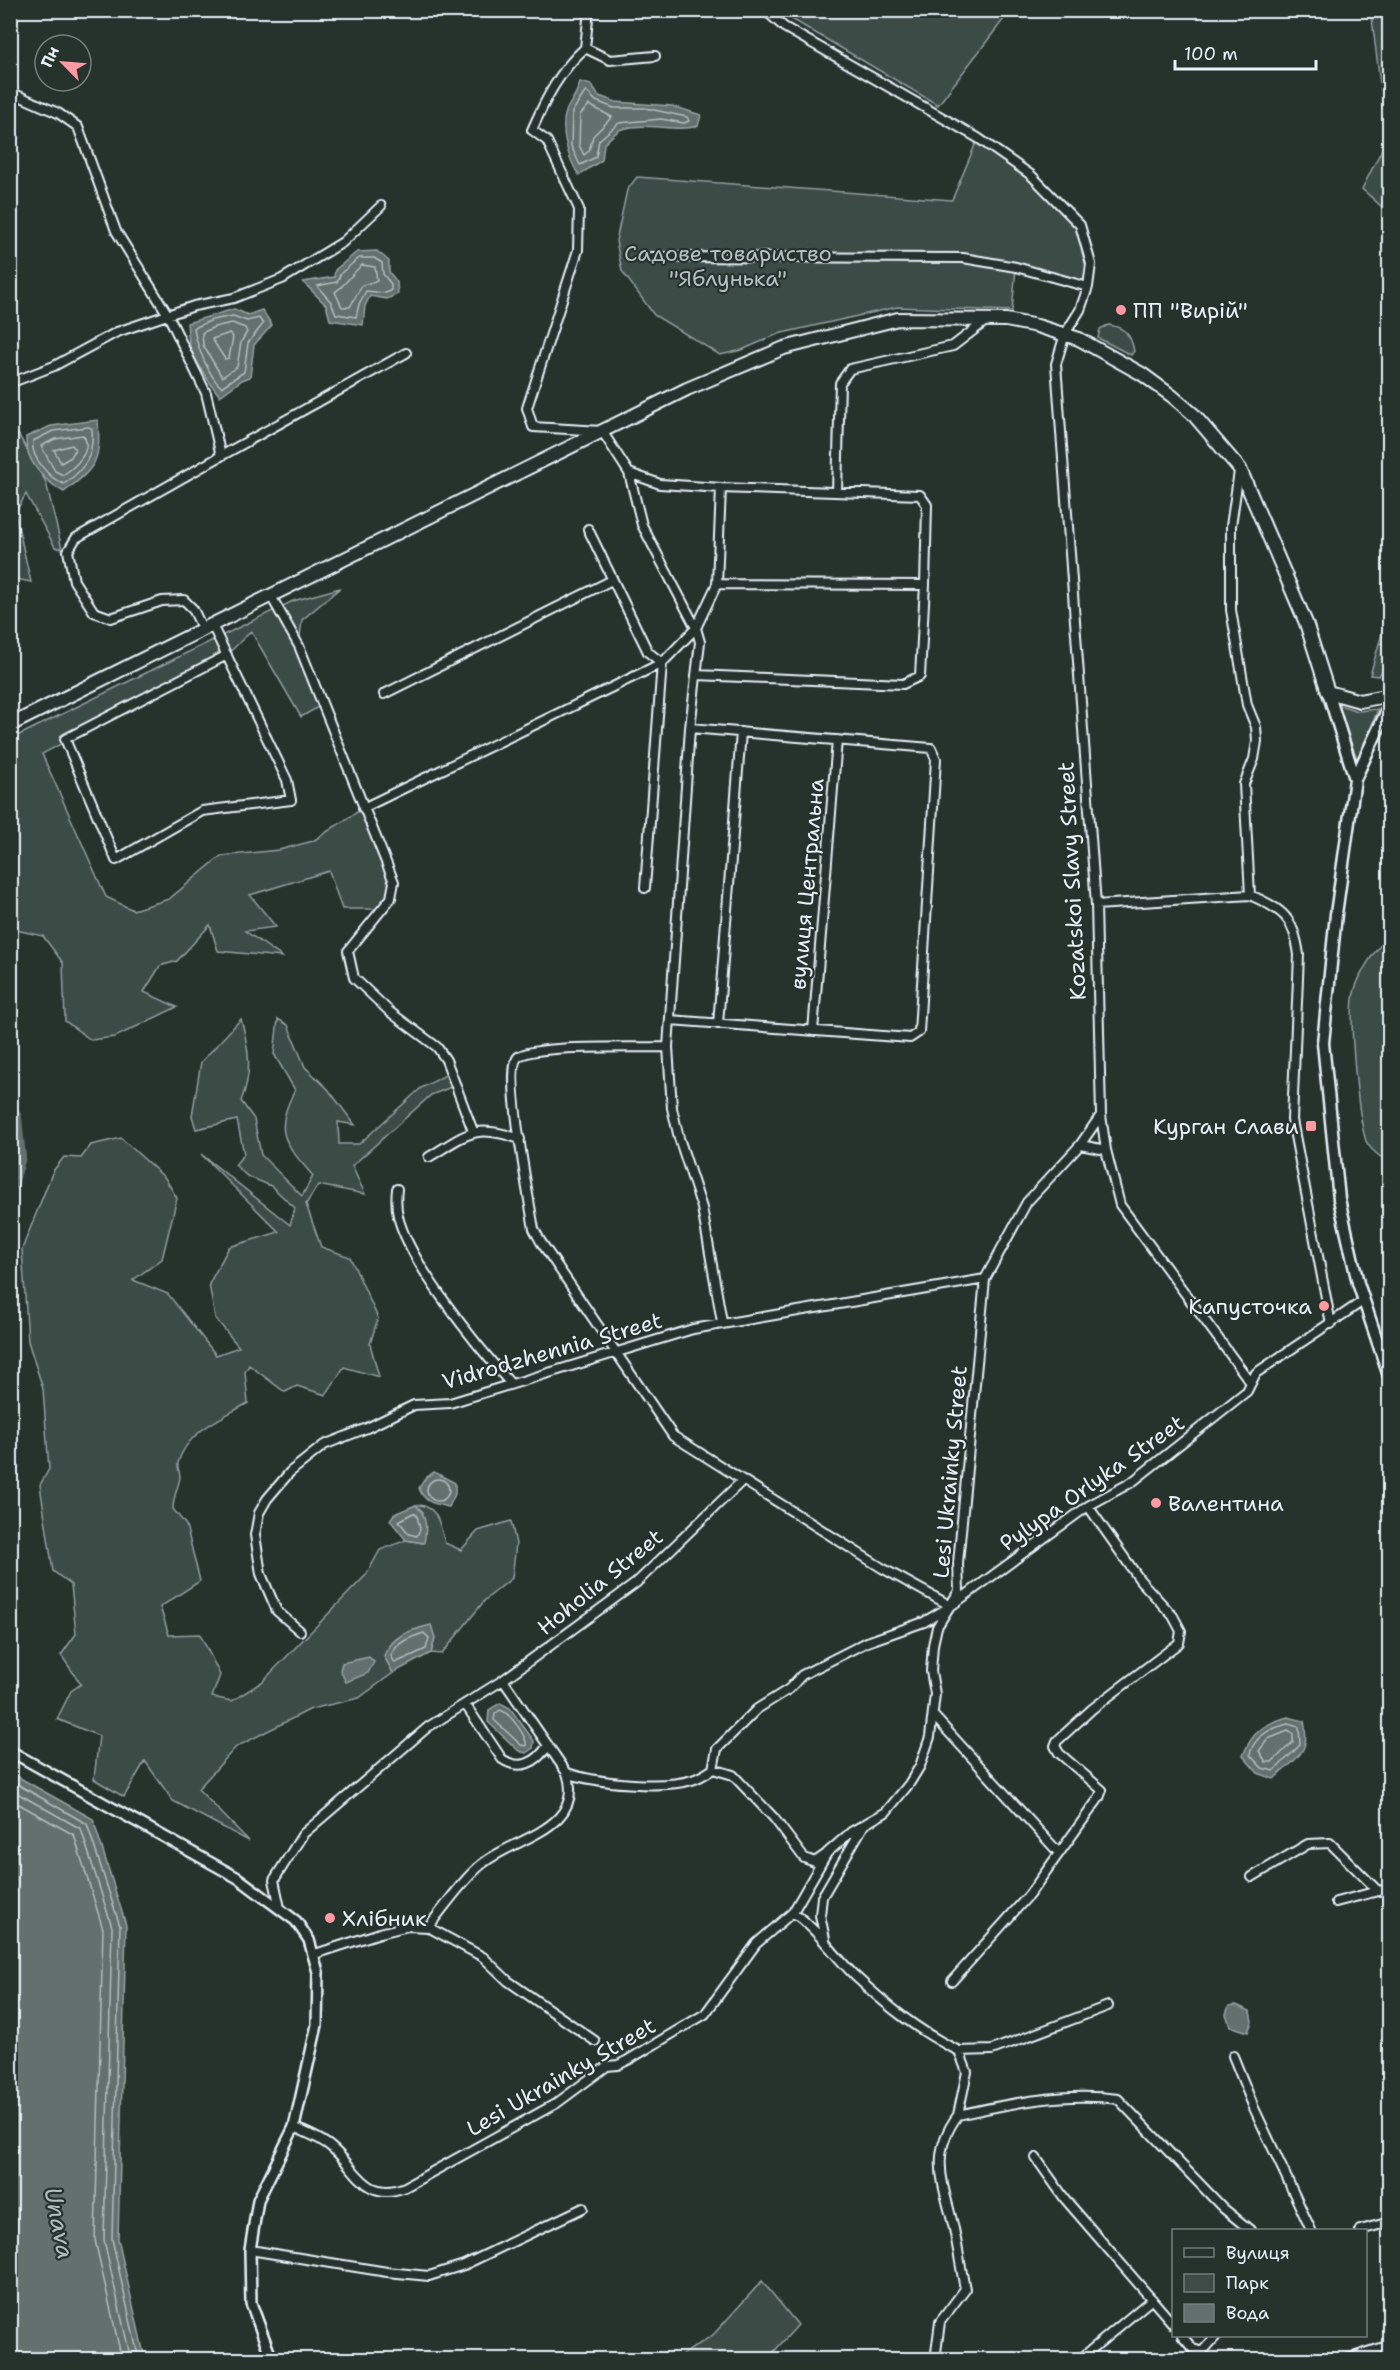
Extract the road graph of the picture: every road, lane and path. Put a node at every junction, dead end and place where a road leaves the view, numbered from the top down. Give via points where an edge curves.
1 (589, 10) edge
2 (765, 10) edge
3 (585, 48) junction
4 (655, 56) dead end
5 (10, 92) edge
6 (381, 206) dead end
7 (651, 257) dead end
8 (1088, 287) junction
9 (168, 315) junction
10 (987, 320) junction
11 (1065, 334) junction
12 (406, 353) dead end
13 (10, 383) edge
14 (602, 431) junction
15 (221, 456) junction
16 (1240, 469) junction
17 (629, 473) junction
18 (721, 488) junction
19 (837, 492) junction
20 (588, 529) dead end
21 (612, 580) junction
22 (717, 584) junction
23 (925, 585) junction
24 (271, 596) junction
25 (208, 627) junction
26 (696, 628) junction
27 (227, 655) junction
28 (662, 663) junction
29 (696, 675) junction
30 (1328, 692) junction
31 (384, 694) dead end
32 (1389, 695) edge
33 (1389, 704) edge
34 (10, 725) edge
35 (690, 728) junction
36 (741, 732) junction
37 (837, 740) junction
38 (1355, 779) junction
39 (363, 808) junction
40 (645, 888) dead end
41 (1250, 895) junction
42 (1096, 905) junction
43 (670, 1023) junction
44 (718, 1024) junction
45 (813, 1030) junction
46 (668, 1047) junction
47 (1101, 1115) junction
48 (473, 1131) junction
49 (520, 1139) junction
50 (1080, 1145) junction
51 (1106, 1150) junction
52 (429, 1157) dead end
53 (397, 1189) dead end
54 (985, 1279) junction
55 (1363, 1301) junction
56 (722, 1323) junction
57 (1331, 1324) junction
58 (618, 1354) junction
59 (1389, 1379) edge
60 (1251, 1383) junction
61 (511, 1384) junction
62 (742, 1481) junction
63 (1088, 1506) junction
64 (951, 1606) junction
65 (300, 1631) dead end
66 (503, 1680) junction
67 (465, 1704) junction
68 (933, 1715) junction
69 (548, 1745) junction
70 (10, 1751) edge
71 (713, 1769) junction
72 (567, 1773) junction
73 (864, 1824) junction
74 (1059, 1853) junction
75 (827, 1854) junction
76 (1252, 1877) dead end
77 (1389, 1889) edge
78 (1377, 1891) junction
79 (1336, 1902) dead end
80 (280, 1908) junction
81 (792, 1912) junction
82 (428, 1927) junction
83 (825, 1941) junction
84 (315, 1954) junction
85 (952, 1981) dead end
86 (1108, 2006) dead end
87 (595, 2040) dead end
88 (959, 2052) junction
89 (1233, 2056) dead end
90 (958, 2115) junction
91 (294, 2127) junction
92 (1036, 2158) dead end
93 (583, 2208) dead end
94 (1389, 2222) edge
95 (1249, 2229) edge
96 (1311, 2229) edge
97 (1364, 2229) edge
98 (250, 2250) junction
99 (1152, 2299) junction
100 (1172, 2324) edge
101 (1183, 2337) edge
102 (1215, 2337) edge
103 (1389, 2345) edge
104 (1203, 2356) edge
105 (272, 2360) edge
106 (935, 2360) edge
107 (1079, 2360) edge
108 (1344, 2360) edge

1 - 3 street
2 - 8 street, Kozatskoi Slavy Street via 784,27 978,138 1031,175 1080,225 1091,264
3 - 4 street via 610,60
3 - 14 street via 572,59 531,130 547,141 579,209 578,250 527,408 533,427
5 - 9 street via 58,113 78,127 116,231
6 - 9 street via 343,242 282,279 234,298
7 - 8 street via 963,258 1016,267
8 - 11 street, Kozatskoi Slavy Street
9 - 13 street via 117,332 54,366
9 - 15 street via 206,393
10 - 11 main road via 1006,320
10 - 14 main road via 898,319 784,348
10 - 19 street via 953,346 850,369 840,383
11 - 16 main road via 1142,374 1172,396 1193,414
11 - 42 street, Kozatskoi Slavy Street via 1056,364
12 - 15 street
14 - 17 street
14 - 24 main road
15 - 25 street via 76,538 68,551 74,581 94,612 111,618 162,601 184,600
16 - 30 main road via 1306,623
16 - 41 street via 1231,526 1231,610 1257,741 1244,784
17 - 18 street via 660,484
17 - 26 street via 642,525
18 - 19 street
18 - 22 street
19 - 23 street via 921,495 927,505
20 - 21 street
21 - 28 street via 648,652
21 - 31 street
22 - 23 street
22 - 26 street
23 - 29 street via 920,676 903,684
24 - 25 main road
24 - 39 street via 299,646
25 - 27 street
25 - 34 main road
26 - 28 street
26 - 29 street via 700,642
27 - 27 street via 287,780 291,801 202,811 116,860 65,739
28 - 39 street
28 - 40 street
29 - 35 street
30 - 32 main road via 1360,701
30 - 38 main road
33 - 38 main road
35 - 36 street
35 - 43 street
36 - 37 street
36 - 44 street
37 - 45 street, вулиця Центральна
37 - 45 street via 931,748 936,759 919,1032 910,1038
38 - 55 main road via 1323,1043 1339,1199
39 - 48 street via 394,882 391,898 348,951 354,978 390,1012 437,1047 446,1060
41 - 42 street
41 - 57 street via 1279,908 1296,933 1299,956 1292,1120
42 - 47 street, Kozatskoi Slavy Street
43 - 44 street
43 - 46 street
44 - 45 street
46 - 49 street via 554,1050 521,1055 513,1071
46 - 56 street via 672,1108 702,1208
47 - 50 street, Lesi Ukrainky Street
47 - 51 street, Kozatskoi Slavy Street
48 - 49 street
48 - 52 street
49 - 58 street via 534,1229
50 - 51 street
50 - 54 street, Lesi Ukrainky Street via 1027,1202
51 - 60 street, Kozatskoi Slavy Street via 1120,1205
53 - 61 street via 398,1218 415,1255
54 - 56 street, Vidrodzhennia Street
54 - 64 street, Lesi Ukrainky Street via 958,1563 959,1591
55 - 57 street, Pylypa Orlyka Street
55 - 59 main road
56 - 58 street, Vidrodzhennia Street via 664,1337
57 - 60 street, Pylypa Orlyka Street via 1256,1373
58 - 61 street, Vidrodzhennia Street
58 - 62 street via 674,1436
60 - 63 street, Pylypa Orlyka Street via 1247,1391 1132,1482
61 - 65 street, Vidrodzhennia Street via 450,1403 414,1405 392,1414 324,1445 276,1487 259,1513 256,1554 277,1611
62 - 64 street
62 - 66 street, Hoholia Street via 643,1577
63 - 64 street, Pylypa Orlyka Street
63 - 74 street via 1181,1631 1179,1643 1092,1709 1057,1741 1059,1753 1102,1790
64 - 68 street, Lesi Ukrainky Street via 937,1628 933,1645
64 - 71 street, Pylypa Orlyka Street via 924,1622 867,1642 802,1675 789,1689 757,1709 717,1749
66 - 67 street, Hoholia Street
66 - 69 street
67 - 69 street via 502,1759 510,1764 530,1763 541,1757
67 - 80 street, Hoholia Street via 428,1727 303,1833 274,1880
68 - 73 street, Lesi Ukrainky Street via 920,1766 909,1784 886,1812
68 - 74 street
69 - 72 street
70 - 80 street via 238,1878
71 - 72 street via 693,1780 658,1784 583,1779
71 - 75 street via 733,1775 774,1818 804,1858 815,1862
72 - 82 street via 571,1786 569,1801 561,1814 546,1828 482,1864
73 - 75 street, Lesi Ukrainky Street
73 - 83 street via 822,1897 820,1916
74 - 85 street via 1029,1894
75 - 81 street, Lesi Ukrainky Street
76 - 78 street via 1308,1844 1330,1843
77 - 78 street
78 - 79 street
80 - 84 street via 296,1921
81 - 83 street via 813,1926
81 - 91 street, Lesi Ukrainky Street via 756,1944 705,2014 628,2060 607,2066 557,2103 405,2187 390,2193 360,2180 331,2146
82 - 84 street via 408,1926
82 - 87 street via 483,1957 508,1981
83 - 88 street via 853,1974 911,2025
84 - 91 street via 318,2025
86 - 88 street via 992,2050
88 - 90 street via 967,2072
89 - 96 street
90 - 95 street via 1027,2100 1118,2100 1223,2208
90 - 106 street via 941,2146 940,2172 965,2289 940,2322
91 - 98 street via 258,2200
92 - 99 street via 1065,2199
93 - 98 street via 464,2265 429,2276
94 - 97 street
98 - 105 street via 251,2303
99 - 100 street
99 - 107 street
101 - 104 street
102 - 104 street
103 - 108 street

